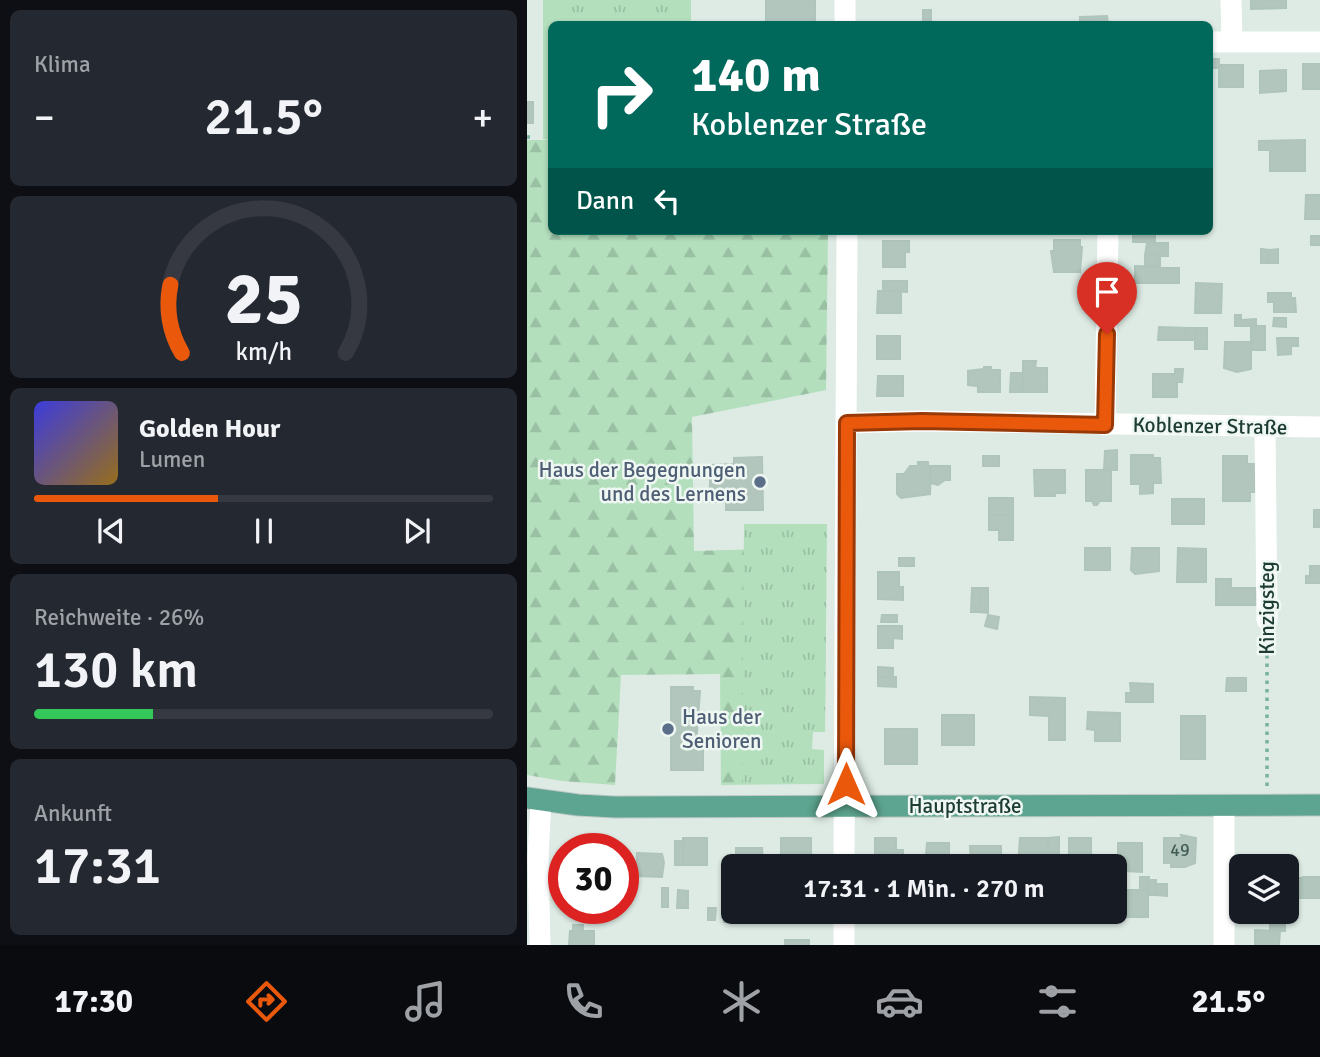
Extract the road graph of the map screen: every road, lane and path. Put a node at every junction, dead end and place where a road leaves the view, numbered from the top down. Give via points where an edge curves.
1 (845, 0) edge
2 (1231, 0) edge
3 (845, 21) edge
4 (1213, 42) edge
5 (1232, 42) junction
6 (1320, 42) edge
7 (847, 235) edge
8 (1108, 235) edge
9 (847, 423) junction
10 (1105, 425) junction
11 (1265, 427) junction
12 (1320, 427) edge
13 (1267, 620) joint
14 (1267, 788) dead end
15 (534, 799) edge
16 (845, 806) junction
17 (1224, 806) junction
18 (1320, 806) edge
19 (844, 854) edge
20 (844, 924) edge
21 (539, 945) edge
22 (844, 945) edge
23 (1224, 945) edge

1 - 3 street
2 - 5 street
4 - 5 street
5 - 6 street
7 - 9 street
8 - 10 street
9 - 10 street, Koblenzer Straße
9 - 16 street
10 - 11 street, Koblenzer Straße
11 - 12 street, Koblenzer Straße
11 - 13 street, Kinzigsteg
13 - 14 path, Kinzigsteg
15 - 16 main road, Hauptstraße via 615,807
15 - 21 street
16 - 17 main road, Hauptstraße
16 - 19 street
17 - 18 main road, Hauptstraße
17 - 23 street
20 - 22 street

